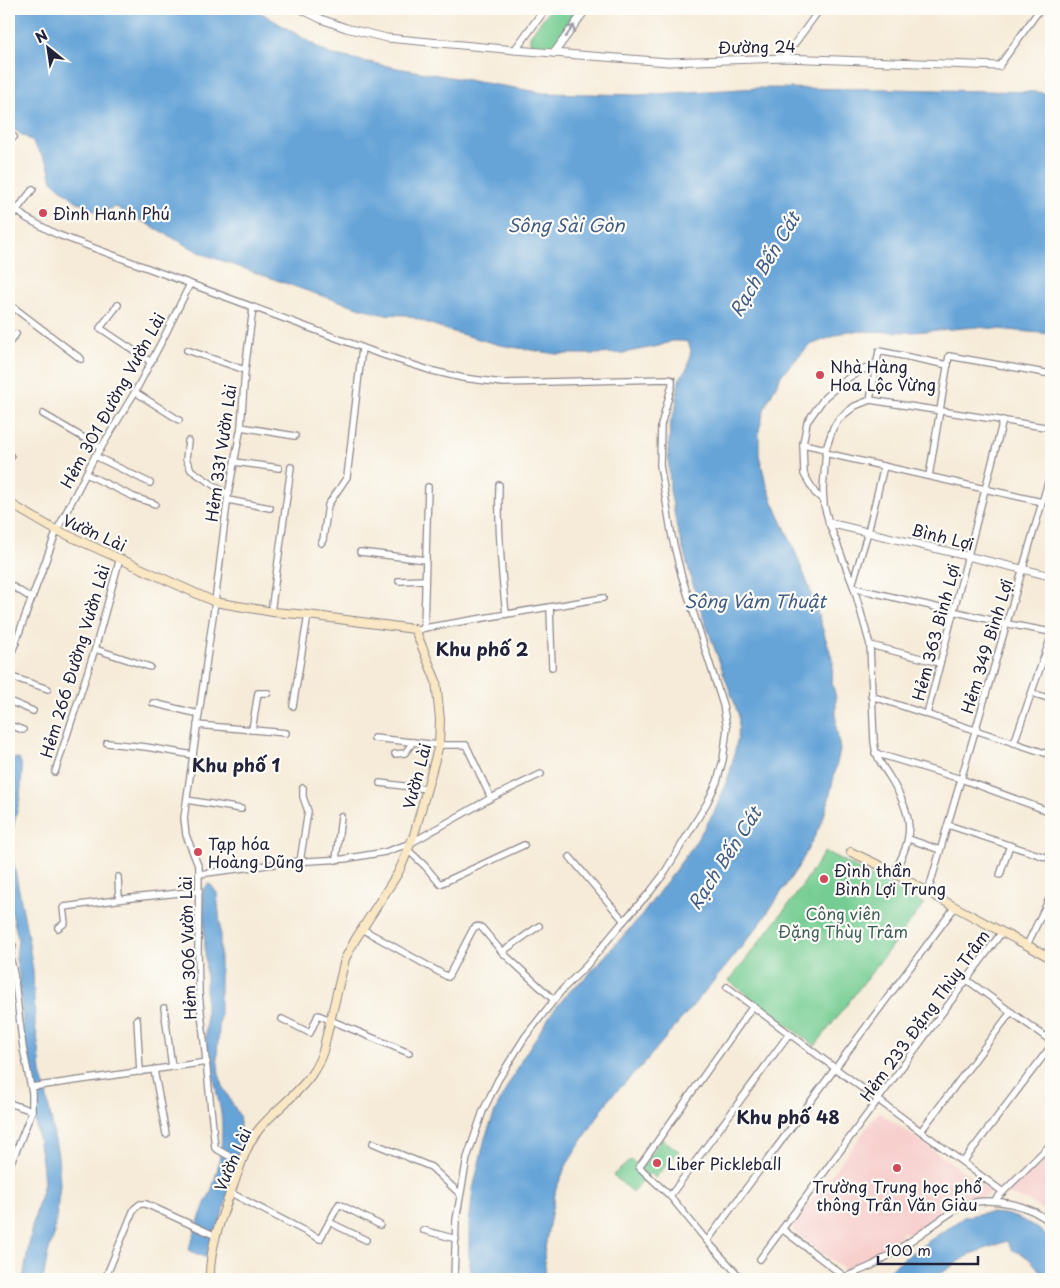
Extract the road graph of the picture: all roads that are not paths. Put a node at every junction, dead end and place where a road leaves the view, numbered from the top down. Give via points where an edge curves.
1 (301, 9) edge
2 (545, 9) edge
3 (586, 9) edge
4 (820, 9) edge
5 (1040, 9) edge
6 (515, 50) junction
7 (554, 53) junction
8 (784, 58) junction
9 (999, 66) joint
10 (33, 189) dead end
11 (9, 204) edge
12 (15, 210) junction
13 (9, 220) edge
14 (190, 284) junction
15 (9, 304) edge
16 (118, 305) dead end
17 (253, 308) junction
18 (16, 334) dead end
19 (9, 343) edge
20 (362, 348) junction
21 (187, 350) dead end
22 (81, 359) dead end
23 (150, 362) junction
24 (876, 363) junction
25 (948, 365) junction
26 (245, 370) junction
27 (1051, 374) edge
28 (135, 392) junction
29 (870, 400) junction
30 (941, 410) junction
31 (44, 414) dead end
32 (179, 420) dead end
33 (1003, 420) junction
34 (241, 427) junction
35 (1051, 428) edge
36 (296, 436) dead end
37 (188, 441) dead end
38 (803, 444) junction
39 (102, 448) junction
40 (826, 451) junction
41 (9, 454) edge
42 (95, 456) junction
43 (9, 460) edge
44 (235, 462) junction
45 (884, 466) junction
46 (291, 467) dead end
47 (279, 468) dead end
48 (1051, 472) edge
49 (86, 474) junction
50 (929, 476) junction
51 (150, 483) dead end
52 (499, 485) dead end
53 (428, 487) dead end
54 (985, 489) junction
55 (228, 497) junction
56 (823, 500) junction
57 (1042, 502) junction
58 (9, 503) edge
59 (155, 504) dead end
60 (270, 508) dead end
61 (829, 523) junction
62 (57, 530) junction
63 (868, 532) junction
64 (321, 543) dead end
65 (360, 552) dead end
66 (969, 556) junction
67 (120, 558) junction
68 (426, 560) junction
69 (1024, 570) junction
70 (1051, 576) edge
71 (425, 580) junction
72 (399, 581) dead end
73 (9, 584) edge
74 (853, 585) junction
75 (31, 598) junction
76 (603, 598) dead end
77 (215, 602) junction
78 (550, 609) junction
79 (954, 611) junction
80 (271, 612) junction
81 (506, 614) junction
82 (308, 615) junction
83 (1008, 624) junction
84 (424, 628) junction
85 (416, 632) junction
86 (1051, 632) edge
87 (1051, 637) edge
88 (9, 639) edge
89 (16, 643) junction
90 (870, 645) junction
91 (95, 649) junction
92 (9, 660) edge
93 (940, 663) junction
94 (150, 667) dead end
95 (552, 667) dead end
96 (9, 676) edge
97 (48, 689) dead end
98 (1032, 693) junction
99 (268, 694) dead end
100 (871, 696) junction
101 (1051, 699) edge
102 (9, 701) edge
103 (153, 703) dead end
104 (293, 706) dead end
105 (34, 711) dead end
106 (199, 714) junction
107 (927, 714) junction
108 (9, 725) edge
109 (198, 725) junction
110 (23, 730) dead end
111 (252, 730) junction
112 (976, 731) junction
113 (286, 734) dead end
114 (374, 738) dead end
115 (413, 742) junction
116 (107, 743) dead end
117 (1014, 743) junction
118 (439, 745) junction
119 (875, 753) junction
120 (395, 754) dead end
121 (193, 755) junction
122 (1051, 755) edge
123 (55, 772) dead end
124 (541, 774) dead end
125 (961, 779) junction
126 (380, 784) dead end
127 (303, 788) dead end
128 (427, 789) junction
129 (491, 798) junction
130 (187, 800) junction
131 (240, 808) dead end
132 (1051, 812) edge
133 (341, 816) dead end
134 (948, 825) junction
135 (909, 839) junction
136 (524, 844) dead end
137 (1010, 845) junction
138 (409, 846) junction
139 (940, 850) junction
140 (851, 852) dead end
141 (570, 857) dead end
142 (1051, 859) edge
143 (336, 860) junction
144 (300, 862) junction
145 (893, 872) junction
146 (199, 874) junction
147 (1000, 876) dead end
148 (118, 877) dead end
149 (198, 891) junction
150 (928, 892) junction
151 (1051, 895) edge
152 (119, 899) junction
153 (955, 907) junction
154 (624, 921) junction
155 (539, 926) dead end
156 (58, 928) dead end
157 (362, 929) junction
158 (1002, 932) junction
159 (9, 945) edge
160 (1026, 945) junction
161 (502, 952) junction
162 (1051, 958) edge
163 (967, 980) junction
164 (727, 987) dead end
165 (554, 1000) junction
166 (753, 1006) junction
167 (164, 1008) dead end
168 (1011, 1012) junction
169 (136, 1019) dead end
170 (282, 1019) dead end
171 (330, 1020) junction
172 (789, 1034) junction
173 (1051, 1041) edge
174 (1051, 1046) edge
175 (409, 1053) dead end
176 (206, 1062) junction
177 (172, 1067) junction
178 (835, 1068) junction
179 (154, 1070) junction
180 (140, 1072) junction
181 (32, 1087) junction
182 (878, 1100) junction
183 (9, 1103) edge
184 (32, 1111) junction
185 (921, 1131) junction
186 (166, 1134) dead end
187 (373, 1143) dead end
188 (1051, 1144) edge
189 (963, 1162) junction
190 (241, 1163) junction
191 (9, 1166) edge
192 (1003, 1192) junction
193 (231, 1193) junction
194 (460, 1194) junction
195 (670, 1196) junction
196 (994, 1201) junction
197 (329, 1222) junction
198 (1051, 1223) edge
199 (380, 1225) dead end
200 (782, 1229) junction
201 (423, 1230) dead end
202 (215, 1235) junction
203 (366, 1240) dead end
204 (456, 1240) junction
205 (707, 1241) junction
206 (760, 1260) dead end
207 (843, 1278) edge
208 (105, 1279) edge
209 (210, 1279) edge
210 (454, 1279) edge
211 (742, 1279) edge

1 - 6 street, Đường 24 via 346,28 387,38
2 - 6 street
7 -> 3 street
4 - 8 street
5 - 9 street
6 - 7 street, Đường 24
7 - 8 street, Đường 24 via 668,62
8 - 9 street, Đường 24
10 - 12 street
11 - 12 street
12 - 13 street
12 - 14 street via 56,234
14 - 17 street
14 - 23 street, Hẻm 301 Đường Vườn Lài
15 - 22 street
16 - 23 street via 100,328
17 - 20 street
17 - 26 street, Hẻm 331 Vườn Lài
18 - 19 street
20 - 64 street via 347,477 328,505
20 - 154 street via 429,370 495,382 672,380 660,442 665,504 681,574 723,705 727,728 723,760 707,802 663,875
21 - 26 street
23 - 28 street, Hẻm 301 Đường Vườn Lài
24 - 25 street via 879,351
24 - 29 street
24 - 38 street via 848,378 825,397 807,422
25 - 27 street via 949,356
25 - 30 street
26 - 34 street, Hẻm 331 Vườn Lài
28 - 32 street
28 - 39 street, Hẻm 301 Đường Vườn Lài
29 - 30 street
29 - 40 street via 855,406 839,419
30 - 33 street
30 - 50 street
31 - 39 street
33 - 35 street
33 - 54 street, Hẻm 363 Bình Lợi
34 - 36 street
34 - 44 street, Hẻm 331 Vườn Lài
37 - 55 street via 186,459 191,470
38 - 40 street
38 - 56 street via 804,474
39 - 42 street, Hẻm 301 Đường Vườn Lài
40 - 45 street
40 - 56 street
41 - 43 street
42 - 49 street, Hẻm 301 Đường Vườn Lài
42 - 51 street
44 - 47 street
44 - 55 street, Hẻm 331 Vườn Lài
45 - 50 street
45 - 63 street
46 - 80 street
48 - 57 street, Hẻm 349 Bình Lợi
49 - 59 street
49 - 62 street, Hẻm 301 Đường Vườn Lài
50 - 54 street
52 - 81 street
53 - 68 street
54 - 57 street
54 - 66 street, Hẻm 363 Bình Lợi
55 - 60 street
55 - 77 street, Hẻm 331 Vườn Lài
56 - 61 street
57 - 69 street, Hẻm 349 Bình Lợi
58 - 62 main road, Vườn Lài
61 - 63 street, Bình Lợi
61 - 74 street
62 - 67 main road, Vườn Lài
62 - 75 street, Hẻm 301 Đường Vườn Lài
63 - 66 street, Bình Lợi
63 - 74 street
65 - 68 street
66 - 69 street, Bình Lợi
66 - 79 street, Hẻm 363 Bình Lợi
67 - 77 main road, Vườn Lài
67 - 91 street, Hẻm 266 Đường Vườn Lài
68 - 71 street
69 - 70 street, Bình Lợi
69 - 83 street, Hẻm 349 Bình Lợi
71 - 72 street
71 - 84 street
73 - 75 street
74 - 79 street
74 - 90 street
75 - 89 street, Hẻm 301 Đường Vườn Lài
76 - 78 street
77 - 80 main road, Vườn Lài
77 - 106 street, Hẻm 306 Vườn Lài
78 - 81 street
78 - 95 street
79 - 83 street
79 - 93 street, Hẻm 363 Bình Lợi
80 - 82 main road, Vườn Lài
81 - 84 street
82 - 85 main road, Vườn Lài via 414,629
82 - 104 street
83 - 86 street
83 - 112 street, Hẻm 349 Bình Lợi
84 - 85 street
85 - 118 main road, Vườn Lài via 436,681
87 - 98 street
88 - 89 street
89 - 92 street, Hẻm 301 Đường Vườn Lài
90 - 93 street
90 - 100 street
91 - 94 street
91 - 123 street, Hẻm 266 Đường Vườn Lài
93 - 107 street, Hẻm 363 Bình Lợi
96 - 97 street
98 - 101 street
98 - 117 street
99 - 111 street via 258,693
100 - 107 street
100 - 119 street
102 - 105 street
103 - 106 street
106 - 109 street, Hẻm 306 Vườn Lài
107 - 112 street
108 - 110 street
109 - 111 street
109 - 121 street, Hẻm 306 Vườn Lài
111 - 113 street
112 - 117 street
112 - 125 street, Hẻm 349 Bình Lợi
114 - 115 street
115 - 118 street
115 - 120 street via 405,753
116 - 121 street
117 - 122 street
118 - 128 main road, Vườn Lài
118 - 129 street via 466,745
119 - 125 street
119 - 135 street via 904,803
121 - 130 street, Hẻm 306 Vườn Lài
124 - 129 street
125 - 132 street
125 - 134 street, Hẻm 349 Bình Lợi
126 - 128 street
127 - 144 street via 308,811
128 - 138 main road, Vườn Lài
129 - 138 street
130 - 131 street
130 - 146 street, Hẻm 306 Vườn Lài via 186,835
133 - 143 street
134 - 137 street
134 - 139 street, Hẻm 349 Bình Lợi
135 - 139 street
135 - 145 street
136 - 138 street via 440,884
137 - 142 street
137 - 147 street
138 - 143 street
138 - 157 main road, Vườn Lài via 398,873
139 - 150 street, Hẻm 349 Bình Lợi
140 - 145 main road
141 - 154 street
143 - 144 street
144 - 146 street
145 - 150 main road
146 - 149 street, Hẻm 306 Vườn Lài
148 - 152 street
149 - 152 street
149 - 176 street, Hẻm 306 Vườn Lài via 199,993
150 - 153 main road
151 - 160 street
152 - 156 street via 64,906 65,923
153 - 158 main road
153 - 178 street
154 - 165 street
155 - 161 street
157 - 161 street via 448,978 475,927 480,926
157 - 171 main road, Vườn Lài via 345,959
158 - 160 main road
158 - 163 street, Hẻm 233 Đặng Thùy Trâm
159 - 181 street via 13,946 10,957
160 - 162 main road
161 - 165 street
163 - 168 street
163 - 182 street, Hẻm 233 Đặng Thùy Trâm
164 - 166 street
165 - 194 street via 525,1036 498,1080 467,1158
166 - 172 street
166 - 195 street via 639,1167
167 - 177 street
168 - 173 street
168 - 185 street
169 - 180 street
170 - 171 street via 310,1033 318,1015
171 - 175 street
171 - 190 main road, Vườn Lài via 323,1052 312,1075 261,1127
172 - 178 street
172 - 195 street
174 - 189 street
176 - 177 street
176 - 190 street, Hẻm 306 Vườn Lài via 215,1148
177 - 179 street
178 - 182 street
178 - 205 street
179 - 180 street
179 - 186 street
180 - 181 street
181 - 184 street
182 - 185 street
182 - 200 street, Hẻm 233 Đặng Thùy Trâm
183 - 184 street
184 - 191 street
185 - 189 street
187 - 194 street via 430,1167
188 - 192 street
189 - 192 street
190 - 193 main road, Vườn Lài
192 - 196 street
193 - 197 street via 320,1239
193 - 202 main road, Vườn Lài
194 - 204 street
195 - 205 street
196 - 198 street via 1021,1206
196 - 207 street via 968,1204 958,1209 872,1265
197 - 199 street via 339,1204
197 - 203 street
200 - 206 street, Hẻm 233 Đặng Thùy Trâm
200 - 207 street
201 - 204 street
202 - 208 street via 146,1204 138,1204
202 - 209 main road, Vườn Lài
204 - 210 street
205 - 211 street

